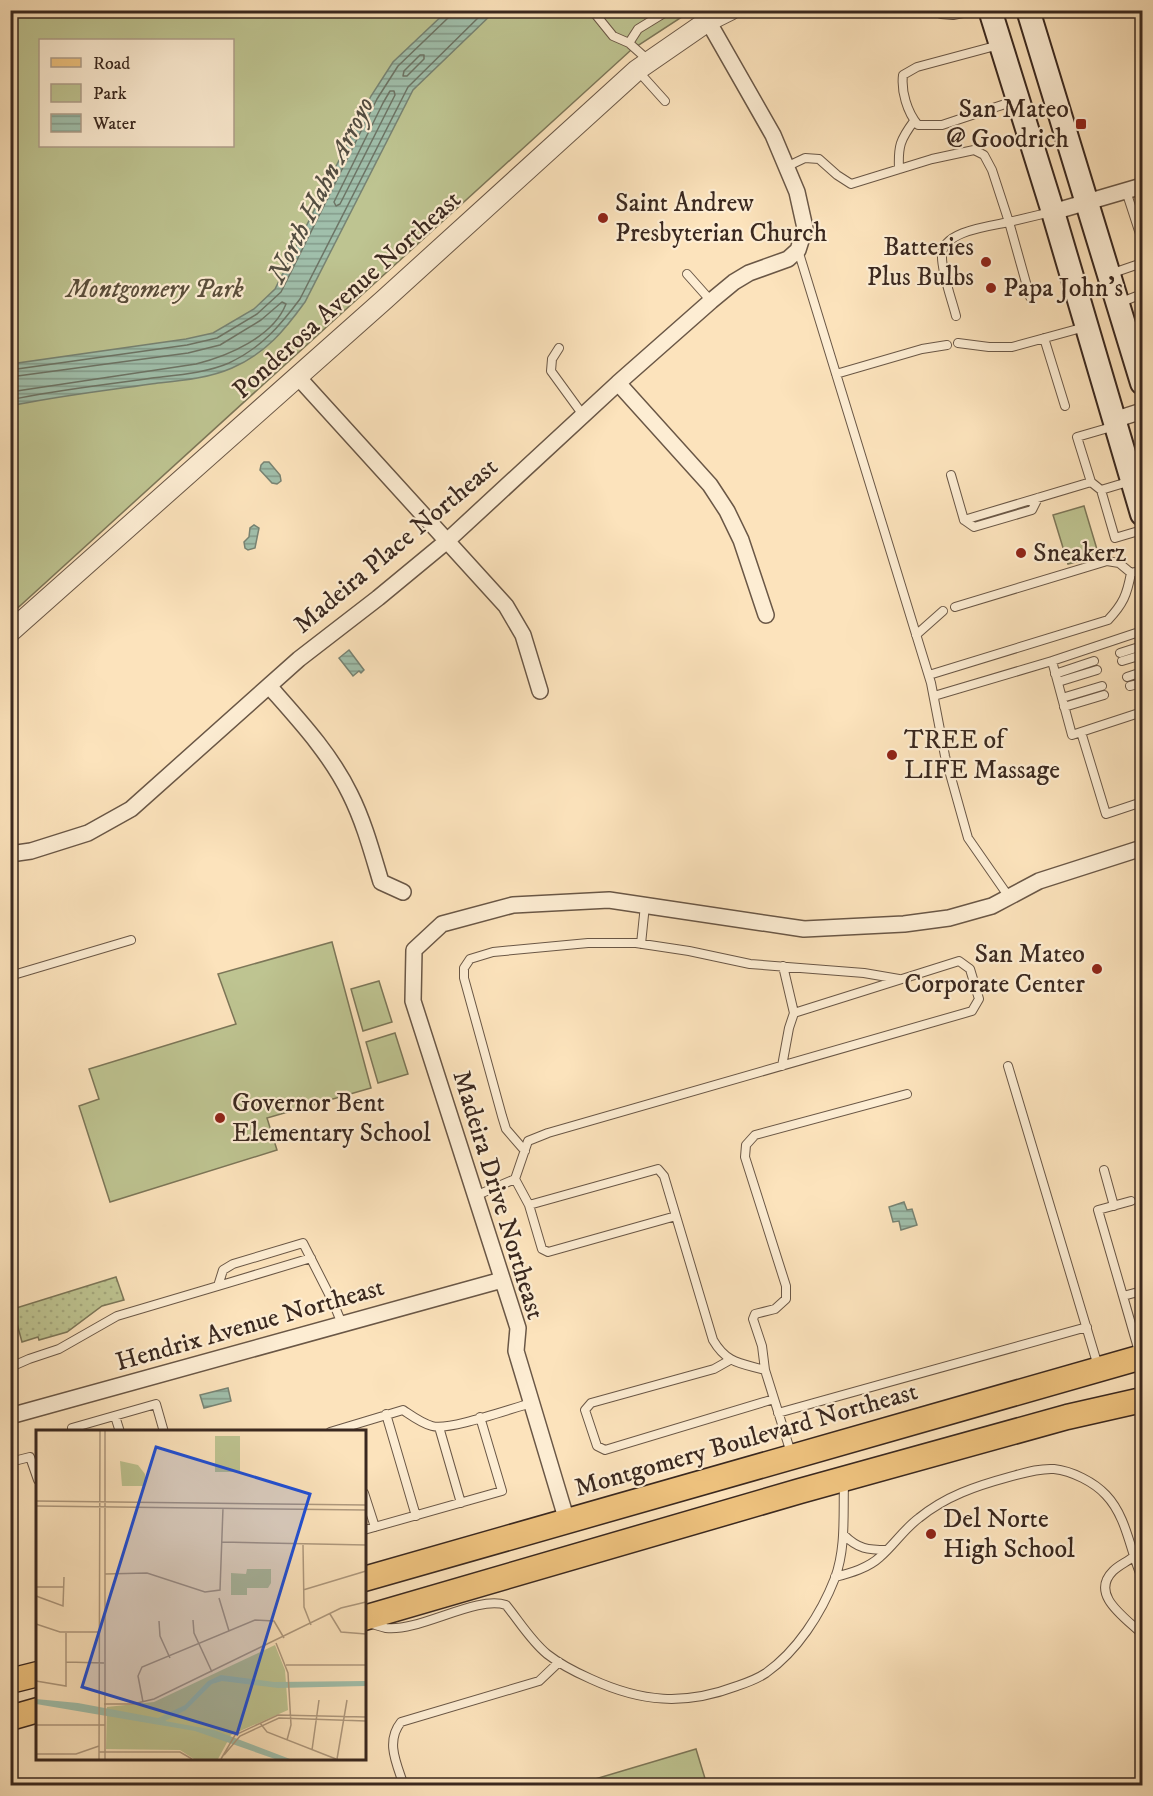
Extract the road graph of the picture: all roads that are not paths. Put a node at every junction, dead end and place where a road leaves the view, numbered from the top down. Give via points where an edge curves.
1 (592, 10) edge
2 (669, 10) edge
3 (730, 10) edge
4 (939, 10) edge
5 (978, 10) edge
6 (990, 10) edge
7 (1028, 10) edge
8 (708, 21) junction
9 (629, 43) junction
10 (1000, 44) junction
11 (643, 65) junction
12 (1018, 100) junction
13 (664, 101) dead end
14 (914, 121) junction
15 (786, 167) junction
16 (899, 169) junction
17 (1143, 186) edge
18 (1126, 191) junction
19 (1087, 202) junction
20 (1053, 212) junction
21 (1009, 222) junction
22 (1143, 240) edge
23 (798, 250) junction
24 (1143, 263) edge
25 (687, 274) dead end
26 (1109, 275) junction
27 (1143, 294) edge
28 (1030, 297) dead end
29 (711, 301) junction
30 (1118, 304) junction
31 (956, 316) dead end
32 (1086, 326) junction
33 (1044, 338) junction
34 (958, 343) dead end
35 (947, 345) dead end
36 (559, 348) dead end
37 (1139, 358) edge
38 (836, 374) junction
39 (297, 376) junction
40 (618, 383) junction
41 (1143, 383) edge
42 (1065, 406) dead end
43 (1143, 411) edge
44 (583, 416) junction
45 (1115, 423) junction
46 (951, 475) dead end
47 (1132, 481) junction
48 (1091, 482) junction
49 (1101, 490) junction
50 (1143, 514) edge
51 (1143, 530) edge
52 (447, 541) junction
53 (1143, 570) edge
54 (1131, 573) junction
55 (955, 607) dead end
56 (943, 611) dead end
57 (766, 615) dead end
58 (1143, 631) edge
59 (10, 632) edge
60 (916, 635) junction
61 (1143, 646) edge
62 (1143, 655) edge
63 (1052, 660) junction
64 (1095, 665) dead end
65 (1143, 672) edge
66 (929, 675) junction
67 (1127, 677) dead end
68 (1056, 678) junction
69 (1143, 683) edge
70 (269, 686) junction
71 (1102, 686) dead end
72 (1130, 686) dead end
73 (540, 691) dead end
74 (1104, 695) dead end
75 (934, 696) junction
76 (1062, 698) junction
77 (1064, 707) junction
78 (1143, 712) edge
79 (1080, 732) junction
80 (1143, 802) edge
81 (1143, 848) edge
82 (10, 854) edge
83 (404, 892) dead end
84 (1009, 897) junction
85 (645, 905) junction
86 (131, 940) dead end
87 (641, 944) junction
88 (783, 966) junction
89 (10, 976) edge
90 (900, 980) junction
91 (794, 1013) junction
92 (782, 1066) junction
93 (1008, 1066) dead end
94 (907, 1094) dead end
95 (525, 1151) junction
96 (1104, 1170) dead end
97 (515, 1179) junction
98 (475, 1196) junction
99 (1131, 1201) dead end
100 (529, 1205) junction
101 (1114, 1206) junction
102 (676, 1216) junction
103 (311, 1258) junction
104 (502, 1280) junction
105 (218, 1286) junction
106 (1143, 1291) edge
107 (1123, 1296) junction
108 (342, 1324) junction
109 (1087, 1327) junction
110 (1142, 1357) edge
111 (730, 1360) junction
112 (10, 1369) edge
113 (1099, 1369) junction
114 (765, 1370) junction
115 (774, 1399) junction
116 (1143, 1400) edge
117 (532, 1403) junction
118 (1110, 1407) junction
119 (778, 1413) junction
120 (386, 1414) junction
121 (10, 1416) edge
122 (115, 1416) junction
123 (480, 1417) junction
124 (439, 1427) junction
125 (345, 1429) edge
126 (73, 1430) edge
127 (120, 1430) edge
128 (164, 1430) edge
129 (792, 1457) junction
130 (10, 1462) edge
131 (36, 1474) edge
132 (844, 1479) junction
133 (800, 1491) junction
134 (366, 1499) edge
135 (461, 1503) junction
136 (416, 1516) junction
137 (567, 1521) junction
138 (375, 1527) junction
139 (366, 1529) edge
140 (844, 1535) junction
141 (887, 1550) junction
142 (1133, 1557) junction
143 (835, 1577) junction
144 (366, 1578) edge
145 (1143, 1578) edge
146 (366, 1619) edge
147 (366, 1621) edge
148 (1143, 1634) edge
149 (558, 1662) junction
150 (36, 1674) edge
151 (10, 1681) edge
152 (36, 1711) edge
153 (10, 1718) edge
154 (404, 1785) edge

1 - 9 lane via 613,36
2 - 9 lane via 638,29
3 - 8 street, Ponderosa Avenue Northeast
4 - 5 lane via 941,14 953,15
6 - 10 main road
7 - 19 main road
8 - 11 street, Ponderosa Avenue Northeast
8 - 15 street via 773,135
9 - 11 lane
10 - 12 main road
10 - 14 lane via 917,67 903,75 902,86
11 - 13 lane
11 - 39 street, Ponderosa Avenue Northeast
12 - 14 lane via 942,125 918,125
12 - 20 main road
14 - 16 lane via 898,149
15 - 16 lane via 805,158 819,159 851,184
15 - 23 street via 797,192 805,228
16 - 21 lane via 974,150 984,154
17 - 18 street
18 - 19 street
18 - 22 lane
19 - 20 street
19 - 26 main road
20 - 21 lane
20 - 32 main road
21 - 28 lane
21 - 31 lane via 957,236 945,244 941,255
23 - 29 street, Madeira Place Northeast via 788,259 749,273
23 - 38 lane
24 - 26 lane
25 - 29 lane
26 - 30 main road
27 - 30 lane
29 - 40 street, Madeira Place Northeast
30 - 37 main road
32 - 33 lane
32 - 45 main road
33 - 34 lane via 1012,347
33 - 42 lane
35 - 38 lane
36 - 44 lane via 551,371
37 - 41 main road
38 - 60 lane
39 - 52 street
39 - 59 street, Ponderosa Avenue Northeast
40 - 44 street, Madeira Place Northeast
40 - 57 street via 710,485 741,540
43 - 45 street
44 - 52 street, Madeira Place Northeast
45 - 47 main road
45 - 48 lane via 1077,437
46 - 48 lane via 964,520
47 - 49 lane
47 - 50 main road
48 - 49 lane
49 - 51 lane via 1115,538
52 - 70 street, Madeira Place Northeast
52 - 73 street via 506,606 523,635
53 - 54 lane
54 - 55 lane via 1119,563 1107,561
54 - 66 lane via 1128,592 1108,620
56 - 60 lane
58 - 63 lane
60 - 66 lane
61 - 62 lane via 1121,657
63 - 68 lane
63 - 75 lane
64 - 68 lane
65 - 67 lane
66 - 75 lane
68 - 76 lane
69 - 72 lane
70 - 82 street, Madeira Place Northeast via 131,809 88,833
70 - 83 street via 319,743 350,793 381,882
71 - 76 lane
74 - 77 lane
75 - 84 lane via 945,756 968,838
76 - 77 lane
77 - 79 lane via 1072,735
78 - 79 lane
79 - 80 lane via 1106,814
81 - 84 street via 1039,881
84 - 85 street via 949,918 804,928
85 - 87 lane
85 - 98 street, Madeira Drive Northeast via 609,900 513,905 442,924 414,950 413,1001
86 - 89 lane
87 - 88 lane via 750,964
87 - 95 lane via 588,943 493,952 470,959 464,968 506,1129
88 - 90 lane
88 - 91 lane
90 - 91 lane
90 - 92 lane via 959,961 970,969 979,999 972,1011
91 - 92 lane
92 - 95 lane via 548,1133 528,1141
93 - 109 lane
94 - 114 lane via 755,1135 746,1145 745,1157 786,1286 786,1299 775,1309 755,1314 753,1319
95 - 97 lane
96 - 101 lane
97 - 98 lane
97 - 100 lane
98 - 104 street, Madeira Drive Northeast
99 - 101 lane
100 - 102 lane via 658,1169 664,1176
100 - 102 lane via 542,1249 548,1252
101 - 107 lane via 1098,1210
102 - 111 lane via 713,1340 720,1353
103 - 105 lane
103 - 105 lane via 303,1243 232,1264 224,1270
103 - 108 lane
104 - 108 street, Hendrix Avenue Northeast
104 - 117 street, Madeira Drive Northeast via 518,1328 516,1351
105 - 112 lane via 117,1316 59,1349
106 - 107 lane
107 - 110 lane
108 - 121 street, Hendrix Avenue Northeast
109 - 113 lane
109 - 119 lane
110 - 113 main road, Montgomery Boulevard Northeast
111 - 114 lane
111 - 115 lane via 714,1369 591,1403 585,1410 597,1446 605,1450
113 - 118 main road
113 - 129 main road, Montgomery Boulevard Northeast
114 - 115 lane
115 - 119 lane
116 - 118 main road
117 - 123 lane
117 - 137 street, Madeira Drive Northeast
118 - 132 main road
119 - 129 lane
120 - 124 lane via 403,1410
120 - 125 lane
120 - 136 lane
122 - 126 lane
122 - 127 lane
122 - 128 lane via 156,1404
123 - 124 lane
123 - 135 lane via 502,1491
124 - 135 lane
129 - 133 main road
129 - 137 main road, Montgomery Boulevard Northeast
130 - 131 lane via 30,1456
132 - 133 main road
132 - 140 lane
133 - 146 main road
134 - 138 lane
135 - 136 lane
136 - 138 lane
137 - 144 main road, Montgomery Boulevard Northeast
138 - 139 lane
140 - 141 lane via 866,1550
140 - 143 lane
141 - 142 lane via 917,1519 952,1496 1032,1471 1055,1469 1094,1484 1107,1496 1125,1527
141 - 143 lane via 856,1572
142 - 145 lane
142 - 148 lane via 1113,1571 1104,1593
143 - 149 lane via 813,1622 793,1648 766,1674 721,1692 654,1700 617,1691
147 - 149 lane via 386,1628 500,1603
149 - 154 lane via 539,1681 401,1722 392,1747
150 - 151 main road
152 - 153 main road

